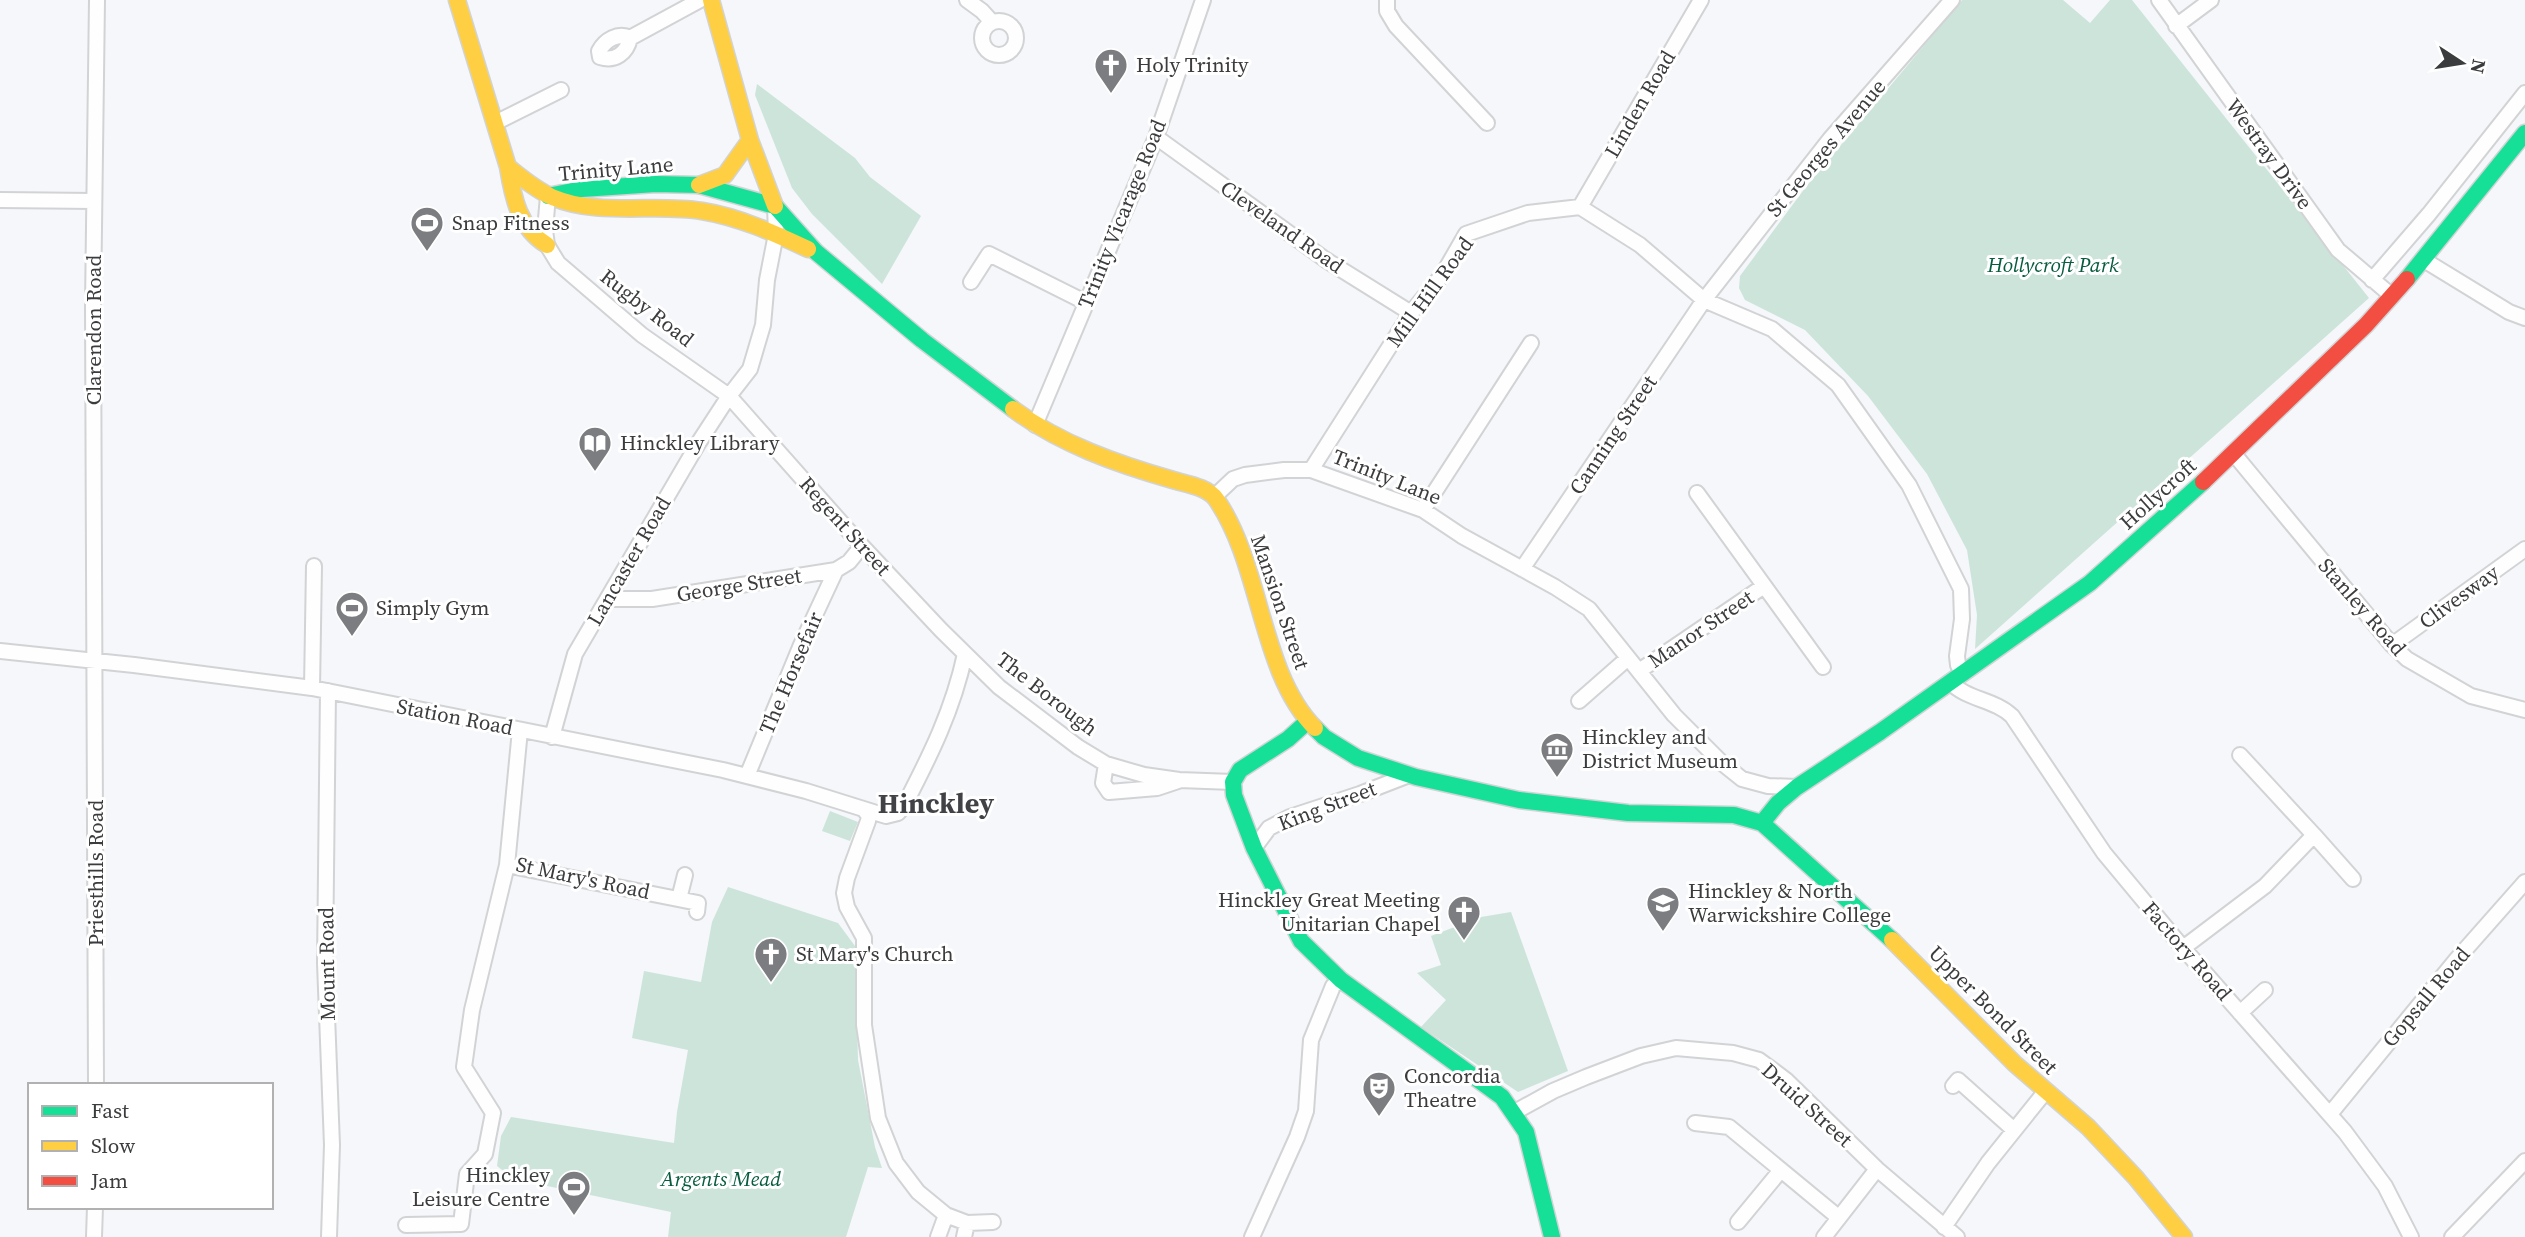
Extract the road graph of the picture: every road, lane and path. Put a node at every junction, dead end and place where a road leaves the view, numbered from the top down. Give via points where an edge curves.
1 (97, 0) edge
2 (457, 0) edge
3 (700, 0) edge
4 (711, 0) edge
5 (967, 0) edge
6 (1203, 0) edge
7 (1387, 0) edge
8 (1701, 0) edge
9 (1952, 0) edge
10 (2159, 0) edge
11 (2211, 0) edge
12 (992, 22) dead end
13 (2176, 26) junction
14 (630, 38) dead end
15 (561, 90) dead end
16 (2525, 93) edge
17 (495, 123) junction
18 (1487, 123) dead end
19 (2525, 133) edge
20 (1156, 137) junction
21 (750, 140) junction
22 (508, 167) junction
23 (699, 185) junction
24 (548, 196) junction
25 (0, 200) edge
26 (94, 201) junction
27 (775, 206) junction
28 (1580, 207) junction
29 (776, 234) junction
30 (547, 245) junction
31 (816, 252) junction
32 (2424, 260) junction
33 (2372, 280) junction
34 (971, 282) dead end
35 (2392, 296) junction
36 (1704, 300) junction
37 (1087, 303) junction
38 (1411, 313) junction
39 (2525, 318) edge
40 (1531, 343) dead end
41 (729, 396) junction
42 (1035, 425) junction
43 (2234, 454) junction
44 (1311, 470) junction
45 (1697, 493) dead end
46 (1215, 496) junction
47 (1423, 510) junction
48 (862, 546) junction
49 (2525, 549) edge
50 (314, 566) dead end
51 (1522, 569) junction
52 (836, 570) junction
53 (1764, 586) junction
54 (607, 599) junction
55 (2392, 645) junction
56 (0, 651) edge
57 (965, 654) junction
58 (1628, 658) junction
59 (95, 661) junction
60 (1823, 667) dead end
61 (1639, 671) junction
62 (1956, 678) junction
63 (312, 688) junction
64 (328, 691) junction
65 (1579, 701) dead end
66 (2525, 710) edge
67 (1308, 721) junction
68 (520, 730) junction
69 (552, 737) junction
70 (2241, 755) dead end
71 (1106, 764) junction
72 (1409, 775) junction
73 (747, 776) junction
74 (1179, 780) junction
75 (1233, 782) junction
76 (1797, 787) junction
77 (865, 811) junction
78 (1762, 823) junction
79 (2314, 835) junction
80 (1254, 848) junction
81 (507, 865) junction
82 (685, 875) dead end
83 (2353, 878) dead end
84 (2525, 882) edge
85 (679, 899) junction
86 (696, 912) dead end
87 (2183, 948) junction
88 (1341, 980) junction
89 (2266, 990) dead end
90 (2240, 1013) junction
91 (96, 1083) edge
92 (1952, 1086) dead end
93 (2045, 1092) junction
94 (1513, 1113) junction
95 (2330, 1114) junction
96 (1695, 1123) dead end
97 (2014, 1130) junction
98 (2525, 1161) edge
99 (1877, 1169) junction
100 (1781, 1170) junction
101 (95, 1209) edge
102 (946, 1214) junction
103 (1839, 1217) junction
104 (993, 1222) dead end
105 (1738, 1222) dead end
106 (407, 1225) dead end
107 (1944, 1227) junction
108 (965, 1230) edge
109 (94, 1237) edge
110 (329, 1237) edge
111 (938, 1237) edge
112 (1252, 1237) edge
113 (1552, 1237) edge
114 (1824, 1237) edge
115 (1957, 1237) edge
116 (2184, 1237) edge
117 (2411, 1237) edge
118 (2452, 1237) edge

1 - 26 street, Clarendon Road
2 - 17 main road, Rugby Road
3 - 14 street
4 - 21 main road
5 - 12 street
6 - 20 street, Trinity Vicarage Road
7 - 18 street via 1387,11 1396,26
8 - 28 street, Linden Road
9 - 36 street, St Georges Avenue via 1830,139
10 - 13 street, Westray Drive
11 - 13 street
13 - 33 street, Westray Drive via 2339,250
15 - 17 street
16 - 33 street
17 - 22 main road, Rugby Road
19 - 32 main road, Hollycroft
20 - 37 street, Trinity Vicarage Road
20 - 38 street, Cleveland Road via 1326,260
21 - 23 main road via 725,175
21 - 27 main road
22 - 24 main road
22 - 30 main road, Rugby Road via 517,207 530,232
23 - 24 main road, Trinity Lane via 582,189
23 - 27 main road, Trinity Lane
24 - 29 main road, Trinity Lane via 576,206 686,209 731,216
24 - 30 street
25 - 26 street
26 - 59 street, Clarendon Road
27 - 29 street, Lancaster Road
27 - 31 main road, Trinity Lane
28 - 36 street via 1640,245
28 - 38 street, Mill Hill Road via 1528,213 1466,234 1443,274
29 - 31 main road, Trinity Lane
29 - 41 street, Lancaster Road via 757,347 750,369
30 - 41 street, Rugby Road via 558,263 642,335
31 - 42 main road, Trinity Lane
32 - 35 main road, Hollycroft
32 - 39 street
33 - 35 street, Westray Drive
34 - 37 street via 989,254
35 - 43 main road, Hollycroft
36 - 51 street, Canning Street
36 - 62 street via 1772,329 1838,385 1909,485 1961,589
37 - 42 street, Trinity Vicarage Road
38 - 44 street, Mill Hill Road
40 - 47 street
41 - 48 street, Regent Street
41 - 54 street, Lancaster Road
42 - 46 main road, Trinity Lane via 1091,453
43 - 55 street, Stanley Road
43 - 62 main road, Hollycroft via 2090,583
44 - 46 street, Trinity Lane via 1245,475 1233,479
44 - 47 street, Trinity Lane
45 - 53 street, Manor Street
46 - 67 main road, Mansion Street via 1245,555 1284,682
47 - 51 street, Trinity Lane
48 - 52 street
48 - 57 street, Regent Street
49 - 55 street, Clivesway
50 - 63 street
51 - 58 street, Trinity Lane via 1588,609
52 - 54 street, George Street via 652,599
52 - 73 street, The Horsefair
53 - 60 street, Manor Street
53 - 61 street, Manor Street
54 - 69 street, Lancaster Road via 575,654
55 - 66 street, Stanley Road via 2407,659 2471,696
56 - 59 street, Station Road
57 - 71 street, The Borough via 1024,708
57 - 77 street, Station Road via 949,715 901,810 887,816
58 - 61 street, Trinity Lane
58 - 65 street
59 - 63 street, Station Road
59 - 91 street, Priesthills Road
61 - 76 street, Trinity Lane via 1674,715 1742,779
62 - 76 main road, Hollycroft
62 - 87 street, Factory Road via 1957,689 1996,704 2012,716 2086,830
63 - 64 street, Station Road
64 - 68 street, Station Road
64 - 110 street, Mount Road
67 - 72 main road, Mansion Street via 1324,737 1359,758
67 - 75 main road via 1240,770
68 - 69 street, Station Road
68 - 81 street, St Mary's Road
69 - 73 street, Station Road
70 - 79 street
71 - 74 street, The Borough
71 - 74 street, The Borough via 1103,783 1109,792 1157,788
72 - 78 main road, Mansion Street via 1519,800 1650,815 1734,815
72 - 80 street, King Street via 1290,817 1269,828
73 - 77 street, Station Road
74 - 75 street, The Borough
75 - 80 main road
76 - 78 main road, Hollycroft
77 - 102 street via 868,821 844,893 864,938 864,1025 878,1118 896,1163 918,1192
78 - 93 main road, Upper Bond Street via 1874,922
79 - 83 street
79 - 87 street via 2265,886
80 - 88 main road via 1301,941
81 - 85 street, St Mary's Road
81 - 106 street via 472,1010 464,1067 493,1113 485,1154 467,1174 461,1224
82 - 85 street
84 - 95 street, Gopsall Road
85 - 86 street, St Mary's Road via 698,903
87 - 90 street, Factory Road
88 - 94 main road via 1477,1077 1502,1097
88 - 112 street via 1333,986 1311,1040 1306,1111 1297,1137
89 - 90 street
90 - 95 street, Factory Road
92 - 97 street via 1958,1080
93 - 97 street
93 - 116 main road, Upper Bond Street via 2088,1127
94 - 99 street, Druid Street via 1553,1091 1641,1056 1676,1048 1733,1053 1772,1069
94 - 113 main road via 1526,1132
95 - 117 street, Factory Road via 2380,1178
96 - 100 street via 1728,1126
97 - 107 street
98 - 118 street
99 - 103 street
99 - 107 street, Druid Street
100 - 103 street
100 - 105 street
101 - 109 street
102 - 108 street
102 - 111 street
103 - 114 street
104 - 108 street
107 - 115 street, Druid Street

